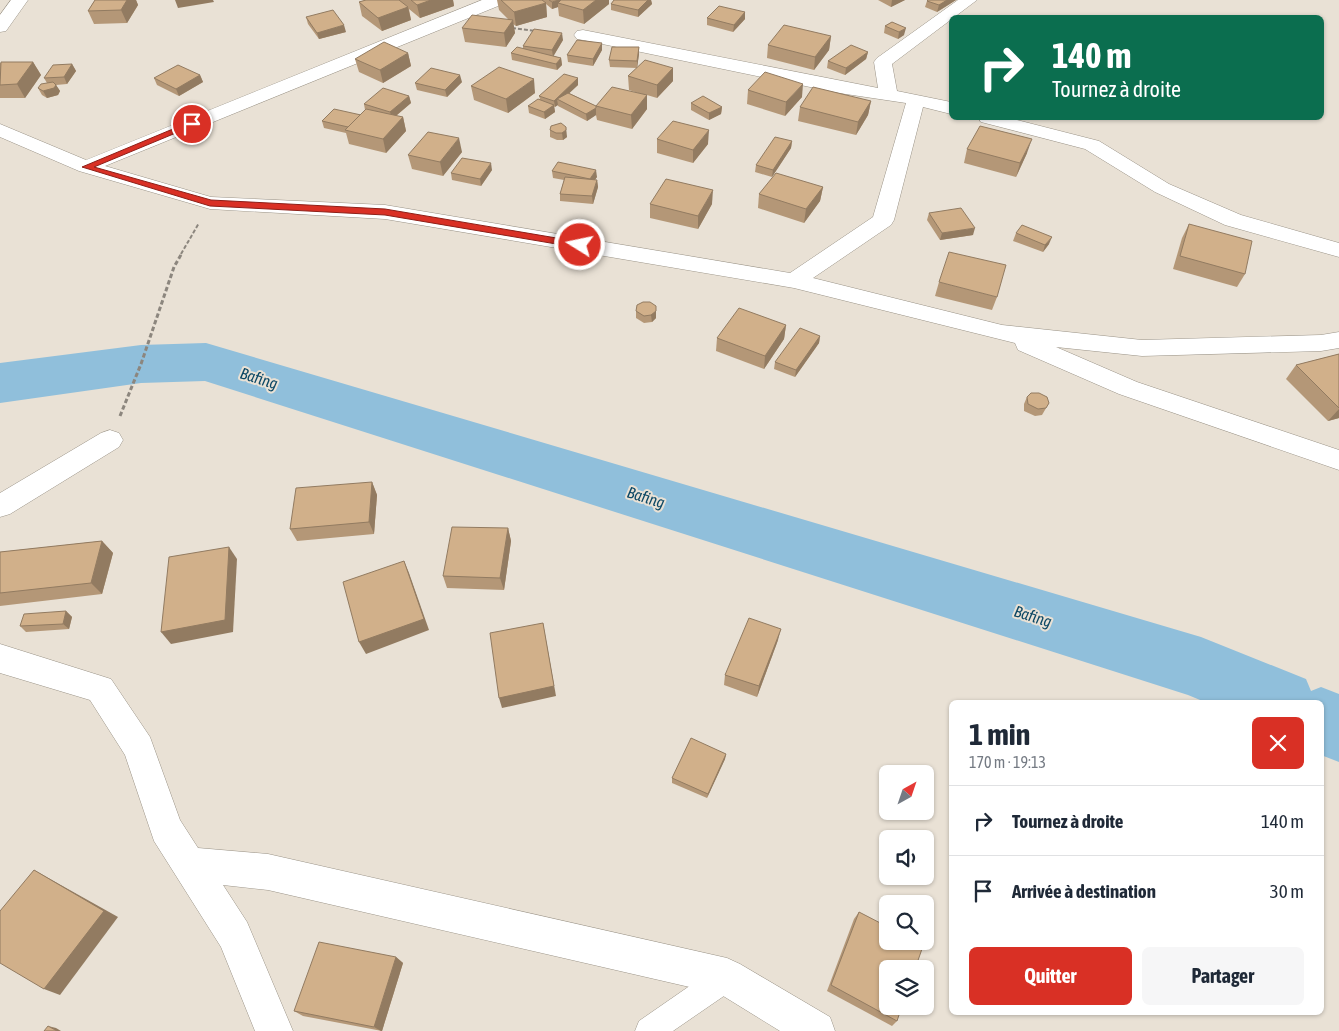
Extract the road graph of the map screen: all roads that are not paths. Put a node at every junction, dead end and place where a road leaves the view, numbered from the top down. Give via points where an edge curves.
1 (20, 0) edge
2 (497, 0) edge
3 (969, 0) edge
4 (0, 27) edge
5 (583, 36) road end
6 (889, 95) junction
7 (916, 99) junction
8 (949, 107) edge
9 (996, 120) edge
10 (0, 130) edge
11 (86, 167) junction
12 (1339, 250) edge
13 (794, 281) junction
14 (1002, 333) junction
15 (1339, 340) edge
16 (110, 440) road end
17 (1339, 460) edge
18 (0, 506) edge
19 (0, 658) edge
20 (188, 864) junction
21 (727, 977) junction
22 (274, 1031) edge
23 (649, 1031) edge
24 (816, 1031) edge

1 - 4 street
2 - 11 street
3 - 6 street via 883,62
5 - 6 street
6 - 7 street
7 - 8 street
7 - 13 street via 883,220
9 - 12 street via 1092,144 1162,188 1233,220
10 - 11 street
11 - 13 street via 210,203 385,212
13 - 14 street
14 - 15 street via 1142,348
14 - 17 street via 1128,388
16 - 18 street
19 - 20 street via 100,689 139,748 166,829
20 - 21 street via 268,872
20 - 22 street via 234,935
21 - 23 lane
21 - 24 street

